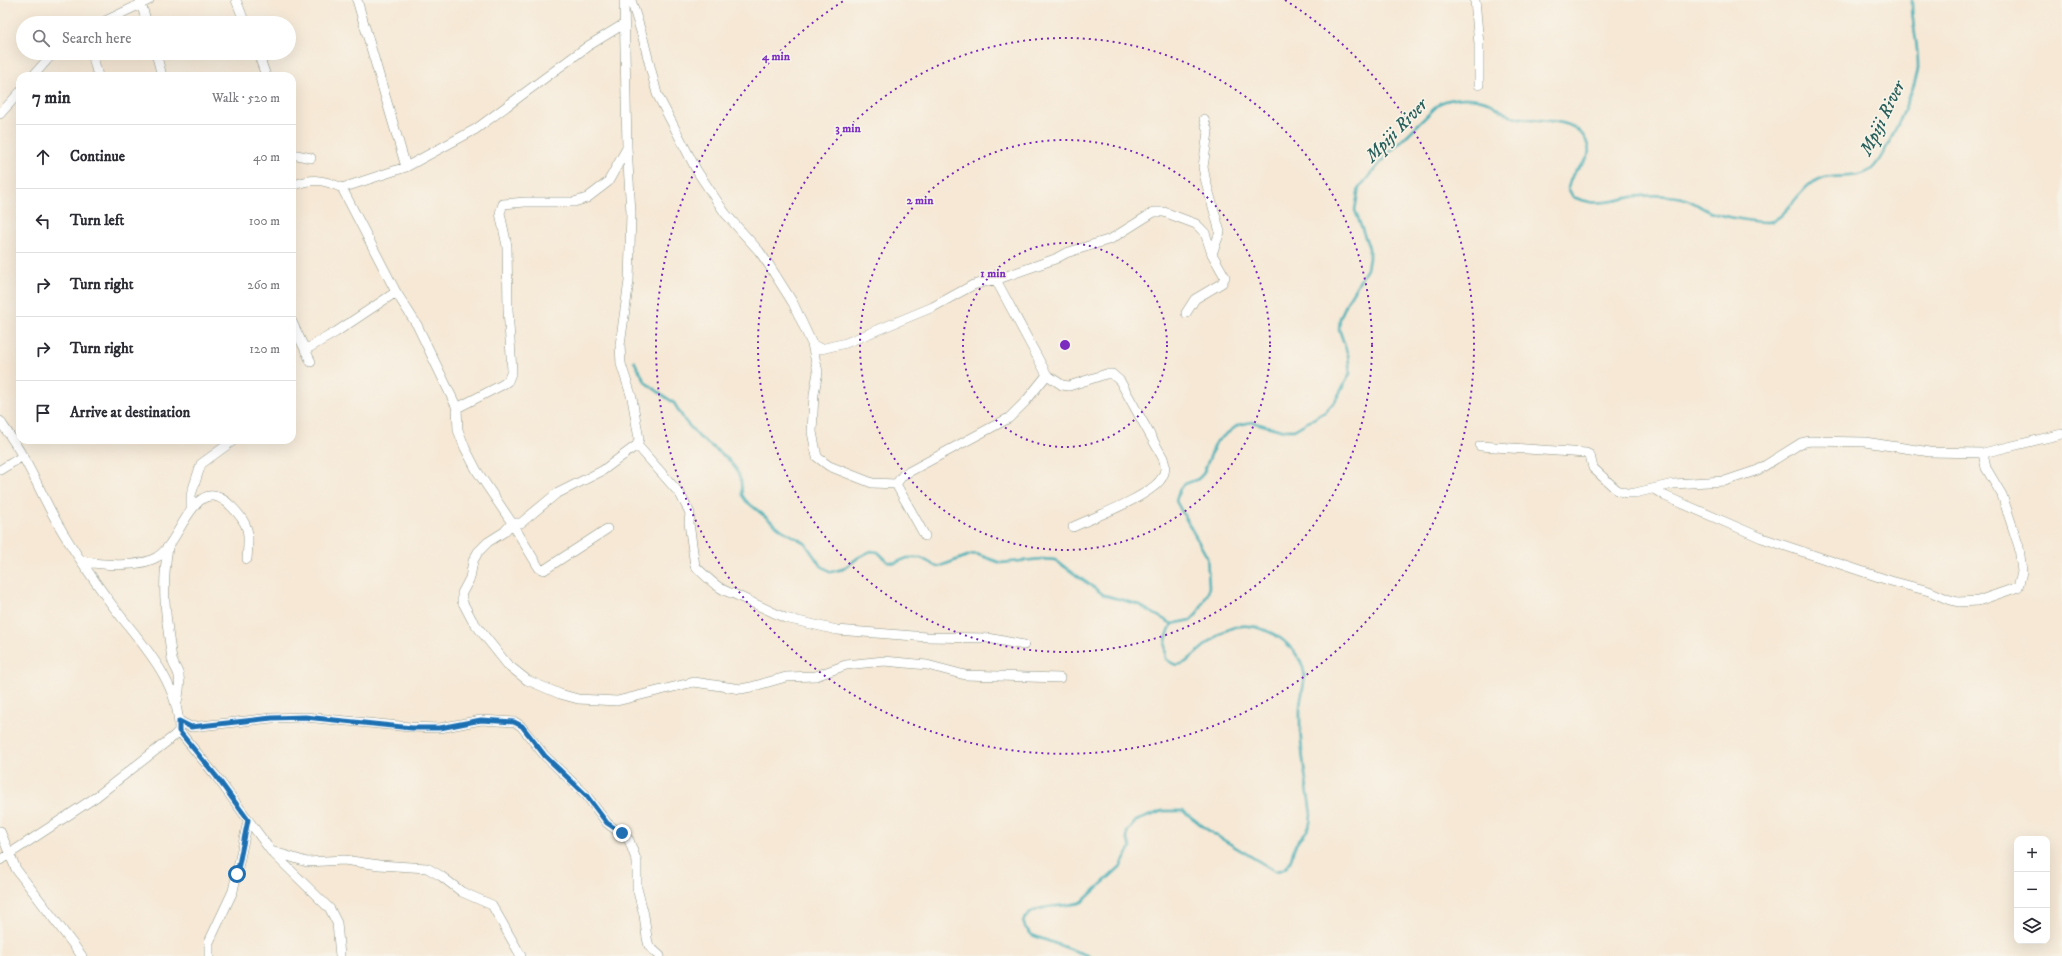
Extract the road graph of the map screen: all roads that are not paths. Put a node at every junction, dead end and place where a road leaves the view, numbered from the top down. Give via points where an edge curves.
1 (236, 0) edge
2 (357, 0) edge
3 (624, 0) edge
4 (631, 0) edge
5 (1475, 0) edge
6 (143, 1) edge
7 (114, 16) edge
8 (146, 16) edge
9 (242, 16) edge
10 (624, 24) junction
11 (47, 60) edge
12 (94, 60) edge
13 (158, 60) edge
14 (260, 60) edge
15 (36, 72) edge
16 (97, 72) edge
17 (161, 72) edge
18 (265, 72) edge
19 (1478, 85) dead end
20 (16, 96) edge
21 (0, 114) edge
22 (1204, 119) dead end
23 (627, 147) junction
24 (296, 155) edge
25 (311, 158) dead end
26 (406, 167) junction
27 (296, 185) edge
28 (342, 188) junction
29 (1212, 254) junction
30 (996, 280) junction
31 (396, 292) junction
32 (1186, 312) dead end
33 (296, 331) edge
34 (812, 344) junction
35 (305, 350) junction
36 (312, 362) dead end
37 (1047, 375) junction
38 (457, 408) junction
39 (0, 421) edge
40 (2062, 434) edge
41 (228, 444) edge
42 (637, 445) junction
43 (1480, 446) dead end
44 (1983, 453) junction
45 (23, 456) junction
46 (0, 470) edge
47 (896, 484) junction
48 (1654, 489) junction
49 (191, 508) junction
50 (512, 523) junction
51 (1072, 527) dead end
52 (607, 529) dead end
53 (925, 536) dead end
54 (168, 548) junction
55 (247, 559) dead end
56 (82, 561) junction
57 (1024, 645) dead end
58 (1060, 678) dead end
59 (176, 707) junction
60 (179, 721) junction
61 (179, 731) junction
62 (248, 820) junction
63 (0, 831) edge
64 (271, 851) junction
65 (10, 852) junction
66 (0, 860) edge
67 (82, 956) edge
68 (209, 956) edge
69 (340, 956) edge
70 (521, 956) edge
71 (660, 956) edge

1 - 9 street
2 - 26 street
3 - 10 street
4 - 34 street via 657,94 697,171 724,213 769,265 793,303
5 - 19 street via 1479,44
6 - 7 street
6 - 8 street
10 - 23 street
10 - 26 street via 588,46 476,129
11 - 15 street
12 - 16 street
13 - 17 street
14 - 18 street
20 - 21 street
22 - 29 street via 1208,132 1203,167 1220,232
23 - 38 street via 608,182 587,198 574,202 503,204 500,213 507,246 512,371 508,381
23 - 42 street via 631,213 629,281 620,345 621,364 632,398
24 - 25 street
26 - 28 street
27 - 28 street via 312,180 327,180
28 - 31 street
29 - 30 street via 1205,233 1196,224 1164,212 1154,212 1111,239
29 - 32 street via 1225,277 1222,282 1195,299
30 - 34 street via 973,285 933,307 846,342 821,349
30 - 37 street
31 - 35 street
31 - 38 street via 417,325
33 - 35 street
34 - 47 street via 818,372 812,432 817,457 829,466 872,483
35 - 36 street
37 - 47 street via 1009,418 903,475
37 - 51 street via 1062,385 1069,386 1112,374 1120,381 1165,464 1161,480 1150,489
38 - 50 street via 458,430 465,448 477,471
39 - 45 street
40 - 44 street
41 - 49 street via 201,464 191,496
42 - 50 street via 602,471 556,494 521,523
42 - 57 street via 680,494 690,513 695,566 726,592 785,618 837,630 927,637 988,638
43 - 48 street via 1586,453 1590,455 1594,468 1617,490 1635,493
44 - 48 street via 1930,452 1865,442 1810,441 1801,443 1758,470 1725,481 1672,484
44 - 48 street via 1986,468 2002,495 2019,547 2022,572 2018,587 1978,601 1958,602 1947,599 1762,538
45 - 46 street
45 - 56 street via 58,523
47 - 53 street
49 - 54 street
49 - 55 street via 207,497 217,495 225,500 244,518 247,525
50 - 52 street via 539,568 544,570
50 - 58 street via 478,552 462,593 462,601 472,620 507,664 527,680 566,696 617,701 694,682 741,689 786,677 816,676 846,666 884,660 927,665 965,675
54 - 56 street via 147,561 102,565
54 - 59 street via 164,572 164,599 172,661 179,676
56 - 59 street via 129,628 156,659
59 - 60 street
60 - 61 street
60 - 71 street via 196,727 272,718 305,717 412,728 456,726 481,720 514,722 522,726 545,756 586,795 607,823 629,840 637,862 637,888 649,946
61 - 62 street
61 - 65 street via 96,797
62 - 64 street
62 - 68 street via 233,891 209,942
63 - 65 street
64 - 69 street via 333,913 337,923
64 - 70 street via 312,863 344,860 427,868 462,892 492,905
65 - 66 street
65 - 67 street via 16,869

